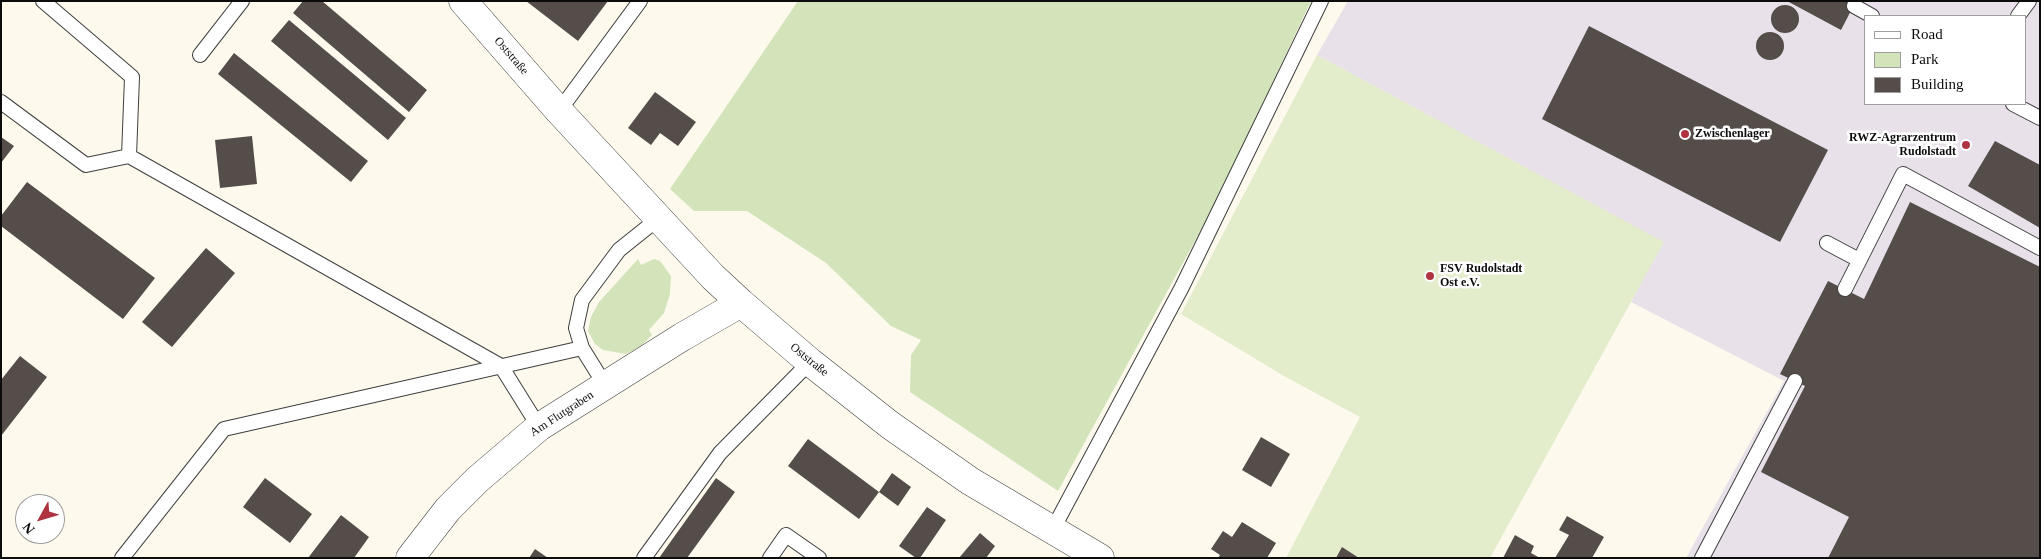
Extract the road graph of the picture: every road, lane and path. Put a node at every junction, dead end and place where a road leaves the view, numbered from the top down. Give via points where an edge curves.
1 (43, 1) edge
2 (242, 1) edge
3 (463, 1) edge
4 (640, 1) edge
5 (1321, 1) edge
6 (2029, 1) edge
7 (1854, 6) dead end
8 (1870, 15) edge
9 (2019, 15) edge
10 (200, 55) dead end
11 (1, 102) edge
12 (2015, 105) edge
13 (559, 111) junction
14 (2040, 118) edge
15 (129, 156) junction
16 (659, 218) junction
17 (1828, 243) dead end
18 (2040, 248) edge
19 (1859, 260) junction
20 (1845, 290) dead end
21 (741, 303) junction
22 (582, 348) junction
23 (810, 362) junction
24 (501, 366) junction
25 (1795, 381) dead end
26 (605, 385) junction
27 (539, 427) junction
28 (1053, 529) junction
29 (122, 558) edge
30 (410, 558) edge
31 (644, 558) edge
32 (770, 558) edge
33 (819, 558) edge
34 (1100, 558) edge
35 (1702, 558) edge

1 - 15 lane via 132,77
2 - 10 lane
3 - 13 street, Oststraße
4 - 13 lane
5 - 28 lane via 1182,287
6 - 9 lane
7 - 8 lane
11 - 15 lane via 86,165
12 - 14 lane
13 - 16 street, Oststraße
15 - 24 lane
16 - 21 street, Oststraße
16 - 22 lane via 619,250 582,300 576,328
17 - 19 lane
18 - 19 lane via 1903,174
19 - 20 lane
21 - 23 street, Oststraße
21 - 26 street, Am Flutgraben
22 - 24 lane
22 - 26 lane
23 - 28 street, Oststraße via 970,481
23 - 31 lane via 720,453
24 - 27 lane
24 - 29 lane via 224,429
25 - 35 lane
26 - 27 street, Am Flutgraben
27 - 30 street, Am Flutgraben via 476,480 448,509
28 - 34 street, Oststraße
32 - 33 lane via 786,535

